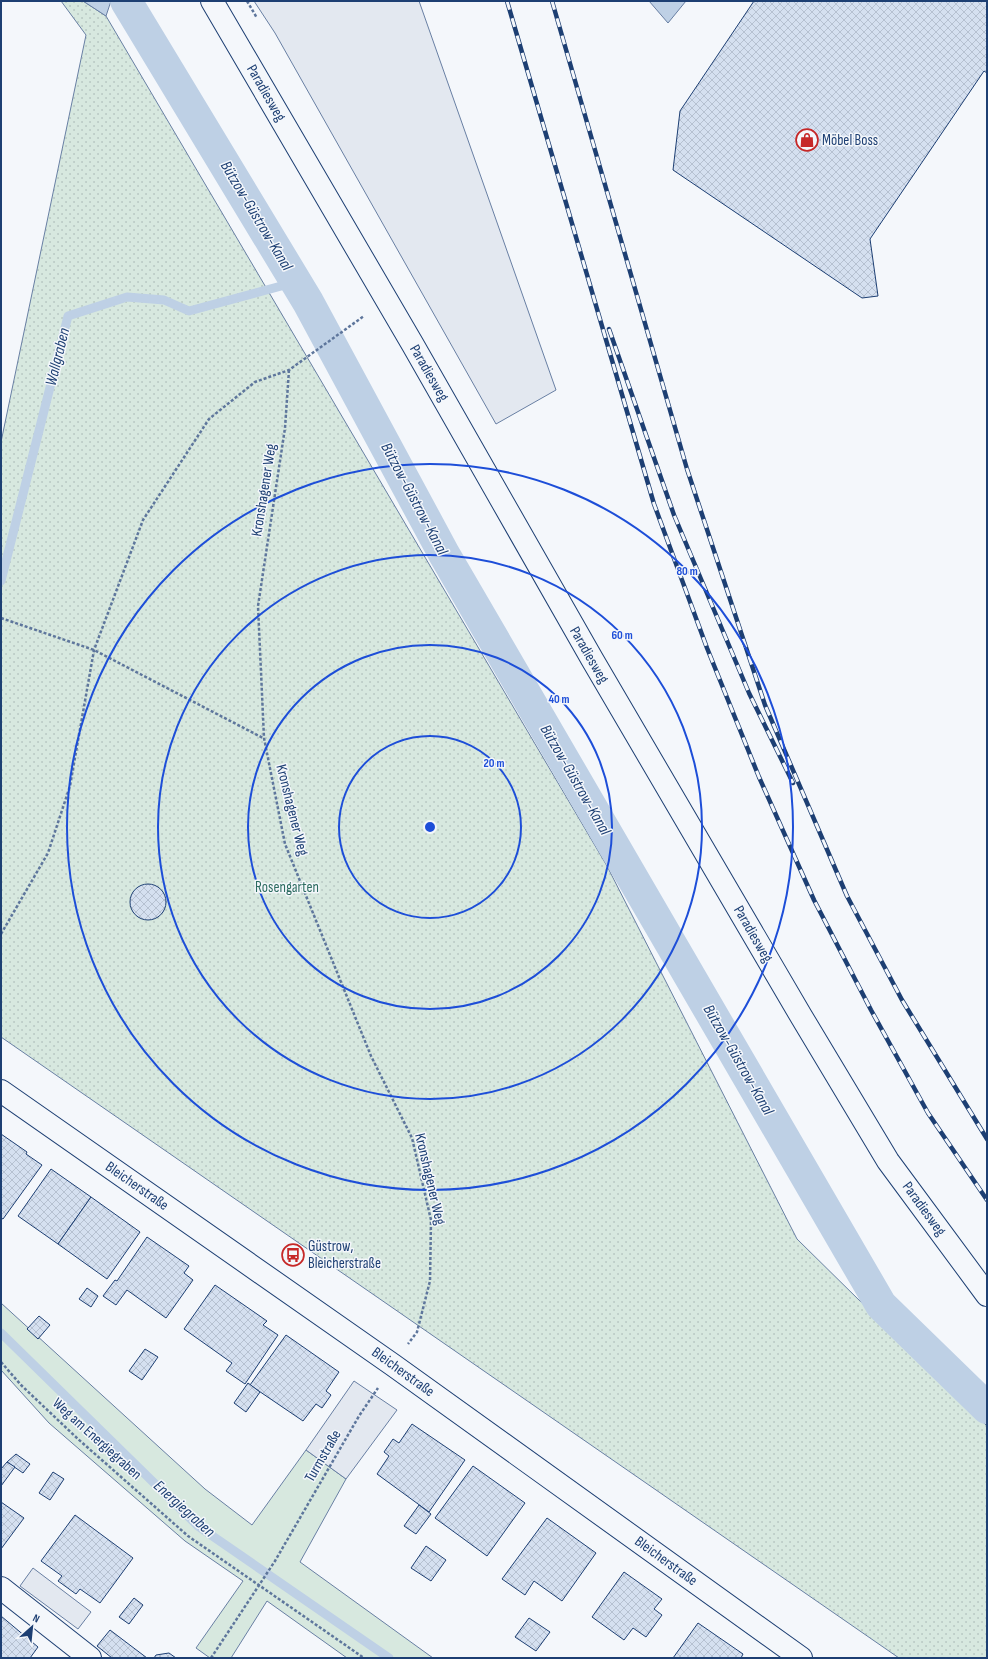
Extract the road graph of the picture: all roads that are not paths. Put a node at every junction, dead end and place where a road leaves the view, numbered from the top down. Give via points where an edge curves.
1 (212, 1) edge
2 (1, 1091) edge
3 (987, 1295) edge
4 (1, 1588) edge
5 (90, 1658) edge
6 (801, 1658) edge

1 - 3 street, Paradiesweg via 801,1016 888,1161
2 - 6 street, Bleicherstraße via 393,1365
4 - 5 street

